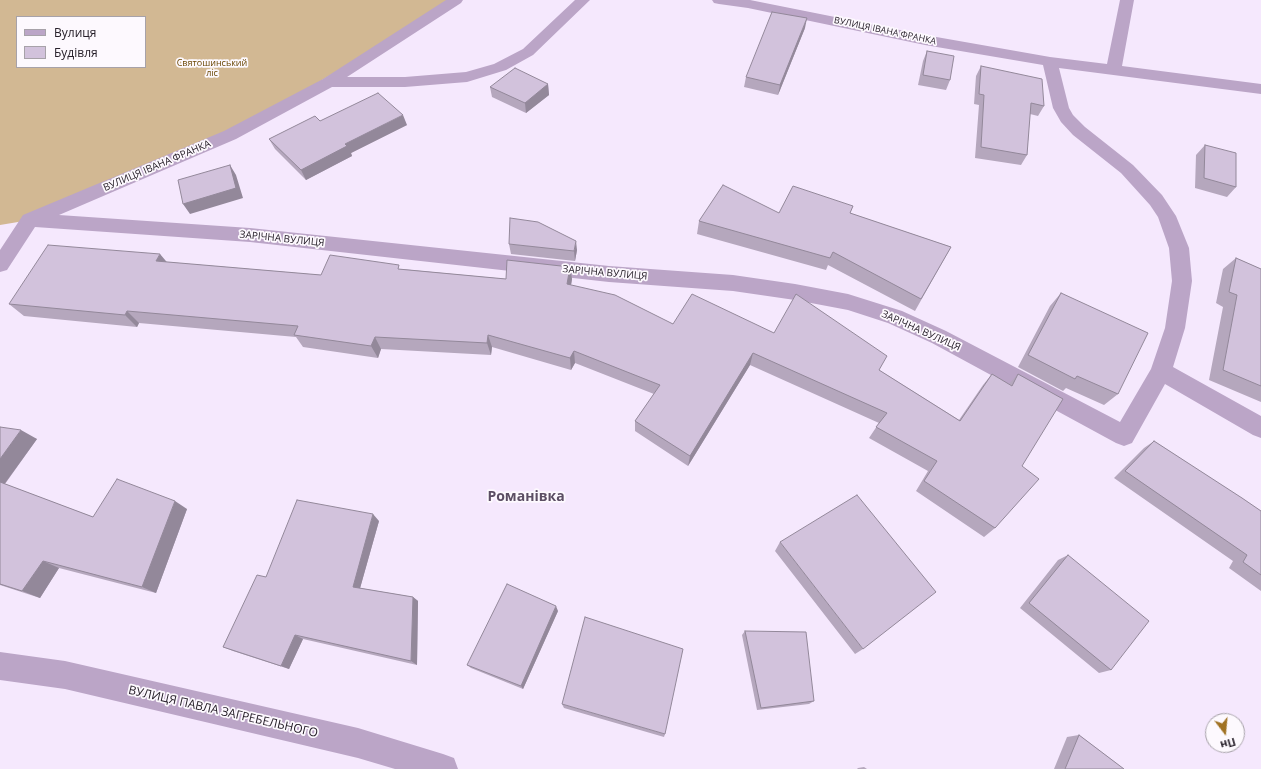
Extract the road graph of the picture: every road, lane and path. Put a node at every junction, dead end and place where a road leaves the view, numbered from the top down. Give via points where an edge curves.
1 (456, 0) edge
2 (583, 0) edge
3 (719, 0) edge
4 (1126, 0) edge
5 (1050, 62) junction
6 (1113, 70) junction
7 (329, 82) junction
8 (1261, 89) edge
9 (30, 220) junction
10 (0, 265) edge
11 (1161, 371) junction
12 (1261, 428) edge
13 (0, 666) edge
14 (443, 769) edge

1 - 7 street, ВУЛИЦЯ ІВАНА ФРАНКА
2 - 7 street, ВУЛИЦЯ ІВАНА ФРАНКА via 528,52 500,67 467,77 405,82
3 - 5 street, ВУЛИЦЯ ІВАНА ФРАНКА
4 - 6 street
5 - 6 street, ВУЛИЦЯ ІВАНА ФРАНКА
5 - 11 street via 1061,108 1067,118 1140,182 1167,216 1174,232 1179,248 1182,281 1175,328
6 - 8 street, ВУЛИЦЯ ІВАНА ФРАНКА
7 - 9 street, ВУЛИЦЯ ІВАНА ФРАНКА via 230,135
9 - 10 street
9 - 11 street, ЗАРІЧНА ВУЛИЦЯ via 250,235 601,273 733,283 848,302 901,320 946,340 1124,436
11 - 12 street
13 - 14 street, ВУЛИЦЯ ПАВЛА ЗАГРЕБЕЛЬНОГО via 65,675 358,743

